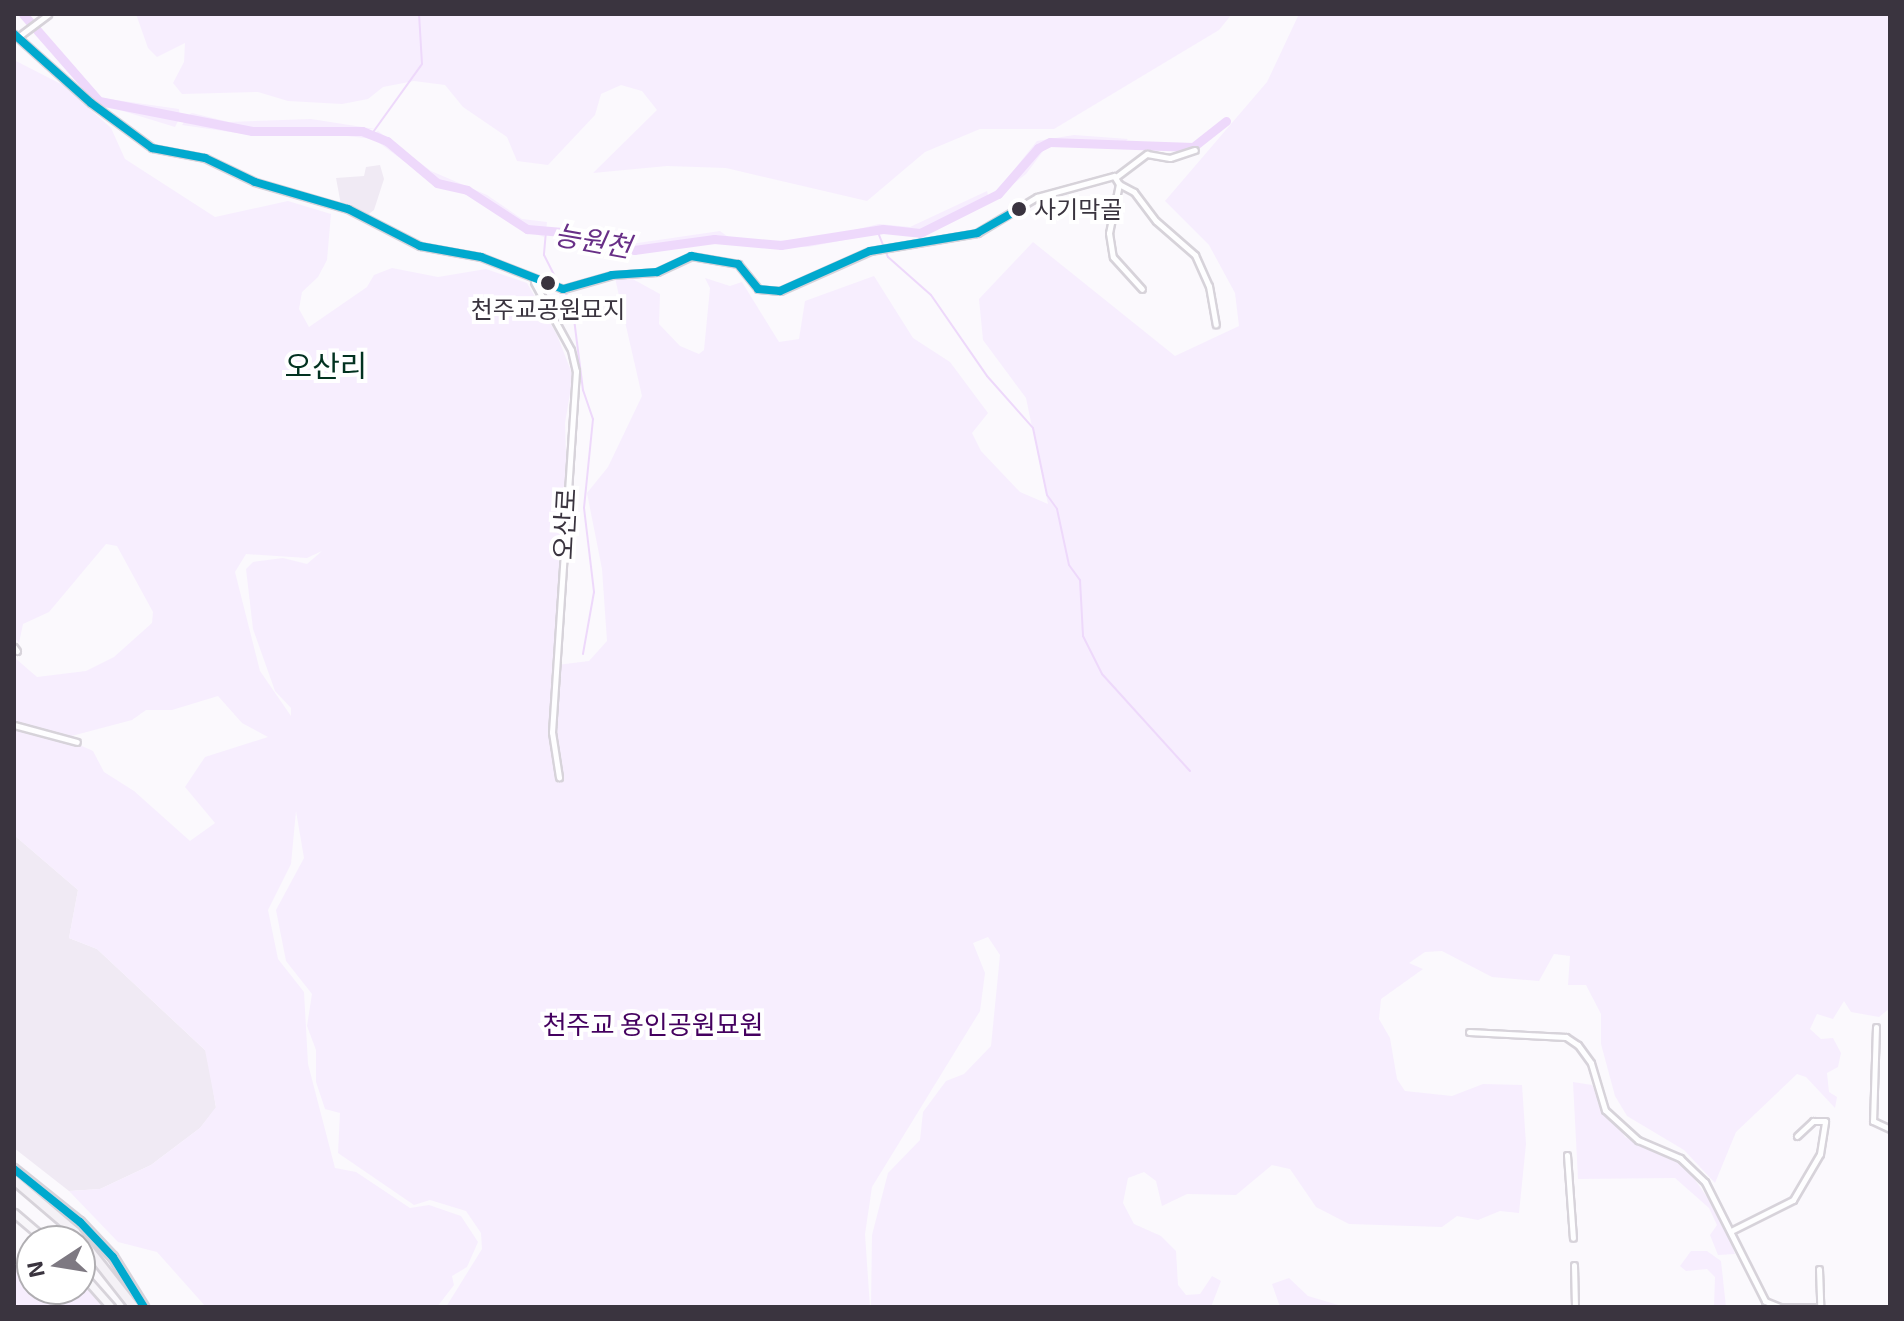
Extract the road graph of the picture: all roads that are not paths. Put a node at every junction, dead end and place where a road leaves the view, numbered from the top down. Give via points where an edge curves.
1 (48, 14) edge
2 (16, 36) edge
3 (1195, 150) dead end
4 (1116, 177) junction
5 (1119, 184) junction
6 (534, 281) junction
7 (1142, 289) dead end
8 (1216, 324) dead end
9 (14, 725) edge
10 (77, 742) dead end
11 (559, 777) dead end
12 (1876, 1027) dead end
13 (1469, 1032) dead end
14 (1890, 1129) edge
15 (1797, 1136) dead end
16 (1567, 1155) dead end
17 (14, 1169) edge
18 (14, 1180) edge
19 (1733, 1230) junction
20 (1573, 1238) dead end
21 (1574, 1265) dead end
22 (1819, 1269) dead end
23 (96, 1290) edge
24 (111, 1307) edge
25 (134, 1307) edge
26 (144, 1307) edge
27 (1575, 1307) edge
28 (1782, 1307) edge
29 (1813, 1307) edge
30 (1820, 1307) edge

1 - 2 street
2 - 6 street via 91,103 152,148 205,158 255,182 348,209 420,246 481,257
3 - 4 street via 1170,158 1147,154
4 - 5 street
4 - 6 street via 1037,197 977,233 881,249 780,291 758,289 738,264 691,256 657,272 612,275 560,288
5 - 7 street via 1109,233 1113,257 1121,272
5 - 8 street via 1134,192 1156,221 1195,255 1209,286
6 - 11 street, 오산로 via 571,350 576,371 552,732
9 - 10 street
12 - 14 street via 1873,1121
13 - 19 street via 1566,1037 1578,1045 1591,1063 1605,1110 1638,1140 1680,1158 1705,1182
15 - 19 street via 1813,1121 1825,1121 1820,1154 1793,1200
16 - 20 street
17 - 26 highway via 80,1222 113,1257
18 - 25 highway via 75,1232
19 - 28 street via 1765,1301
21 - 27 street
22 - 30 street
23 - 24 main road
28 - 29 street

